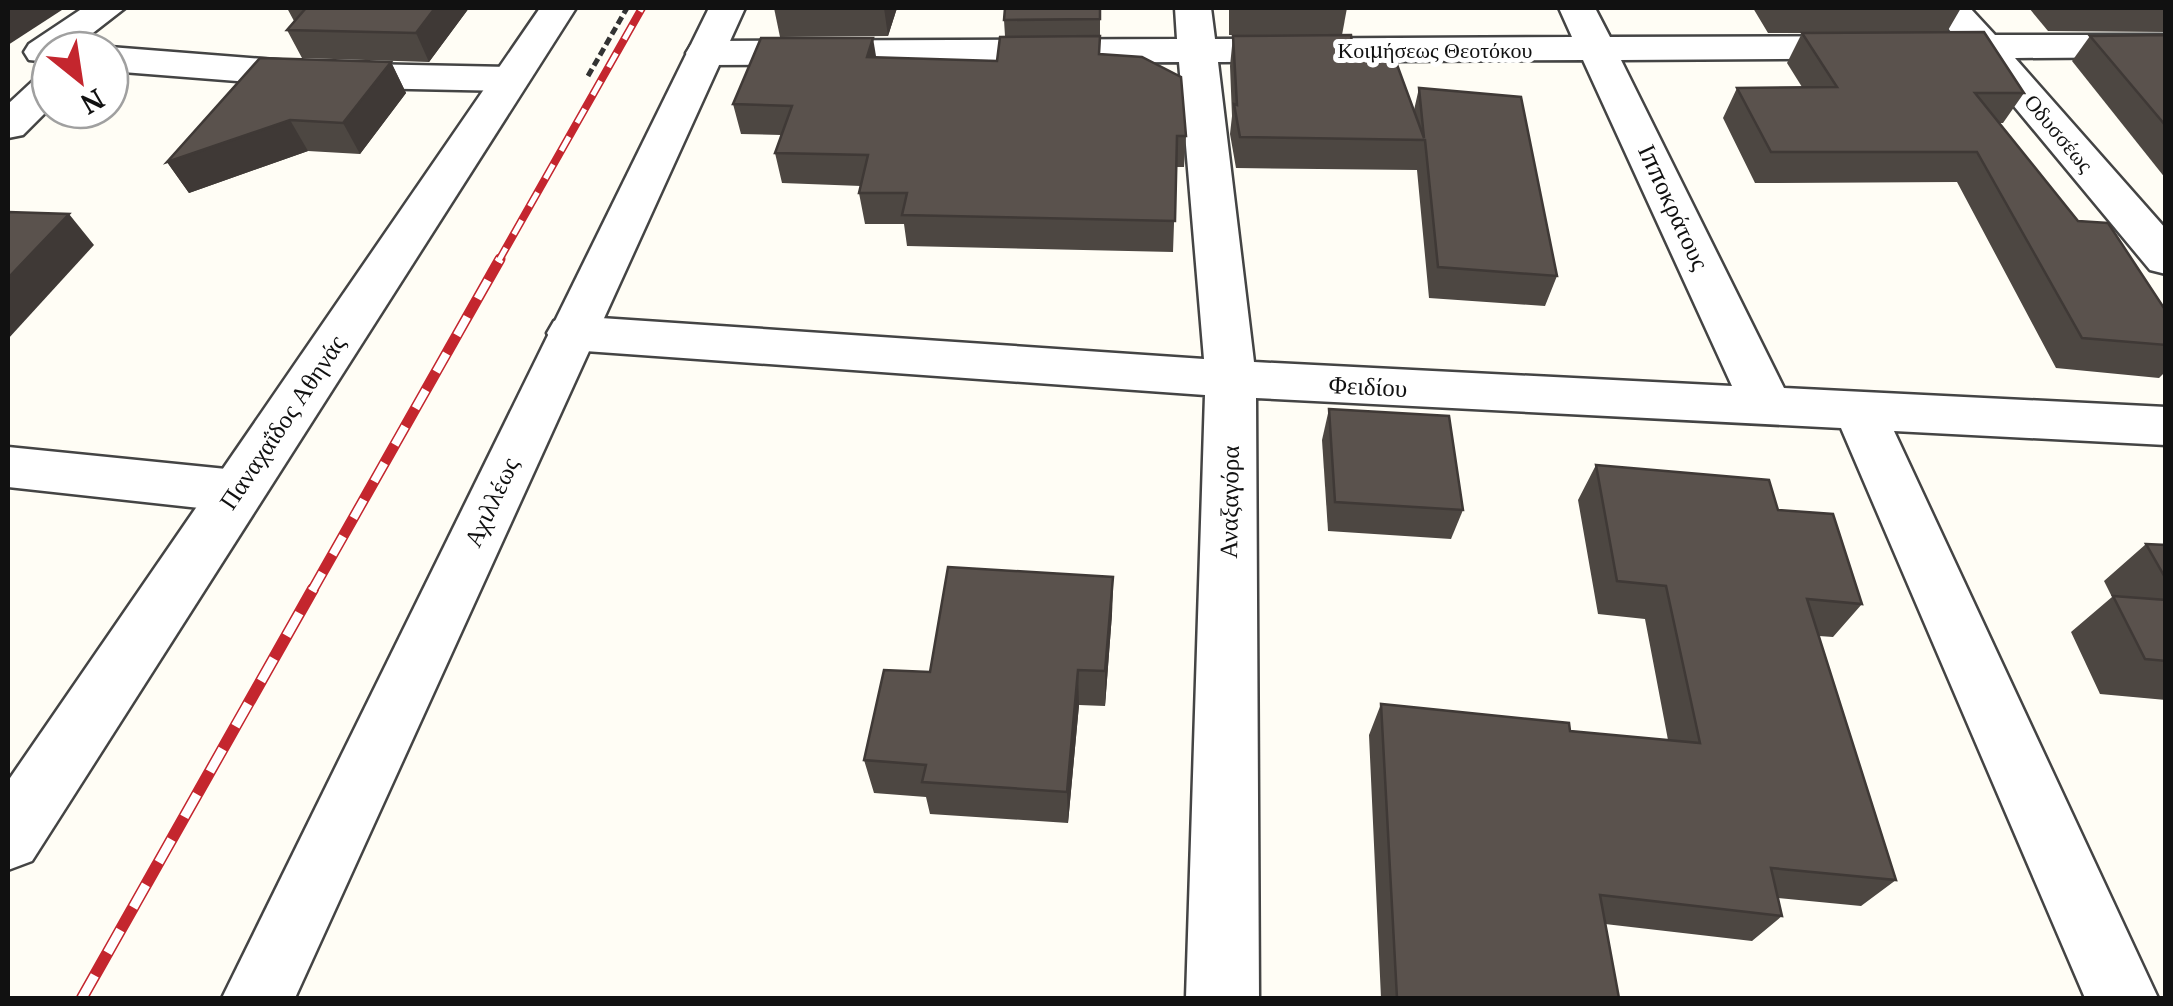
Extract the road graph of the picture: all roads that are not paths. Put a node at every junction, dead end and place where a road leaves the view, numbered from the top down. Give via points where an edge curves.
1 (106, 8) edge
2 (558, 8) edge
3 (1577, 8) edge
4 (1951, 8) edge
5 (1195, 29) edge
6 (77, 30) edge
7 (716, 30) edge
8 (2166, 46) edge
9 (1986, 47) junction
10 (1600, 49) junction
11 (130, 61) edge
12 (30, 77) edge
13 (509, 79) junction
14 (8, 126) edge
15 (2166, 259) edge
16 (571, 333) junction
17 (1231, 378) junction
18 (1768, 407) junction
19 (1859, 411) junction
20 (2166, 426) edge
21 (8, 467) edge
22 (236, 491) junction
23 (8, 838) edge
24 (258, 998) edge
25 (1222, 998) edge
26 (2122, 998) edge

1 - 6 street
2 - 13 street, Παναχαΐδος Αθηνάς
3 - 10 street, Ιπποκράτους
4 - 9 street, Οδυσσέως
5 - 7 street, Κοιμήσεως Θεοτόκου
5 - 10 street, Κοιμήσεως Θεοτόκου
5 - 17 street, Αναξαγόρα
7 - 16 street, Αχιλλέως
8 - 9 street, Κοιμήσεως Θεοτόκου
9 - 10 street, Κοιμήσεως Θεοτόκου
9 - 15 street, Οδυσσέως
10 - 18 street, Ιπποκράτους
11 - 13 street via 314,75
12 - 14 street
13 - 22 street, Παναχαΐδος Αθηνάς
16 - 17 street, Φειδίου
16 - 24 street, Αχιλλέως
17 - 18 street, Φειδίου
17 - 25 street, Αναξαγόρα
18 - 19 street, Φειδίου
19 - 20 street, Φειδίου
19 - 26 street
21 - 22 street
22 - 23 street, Παναχαΐδος Αθηνάς

